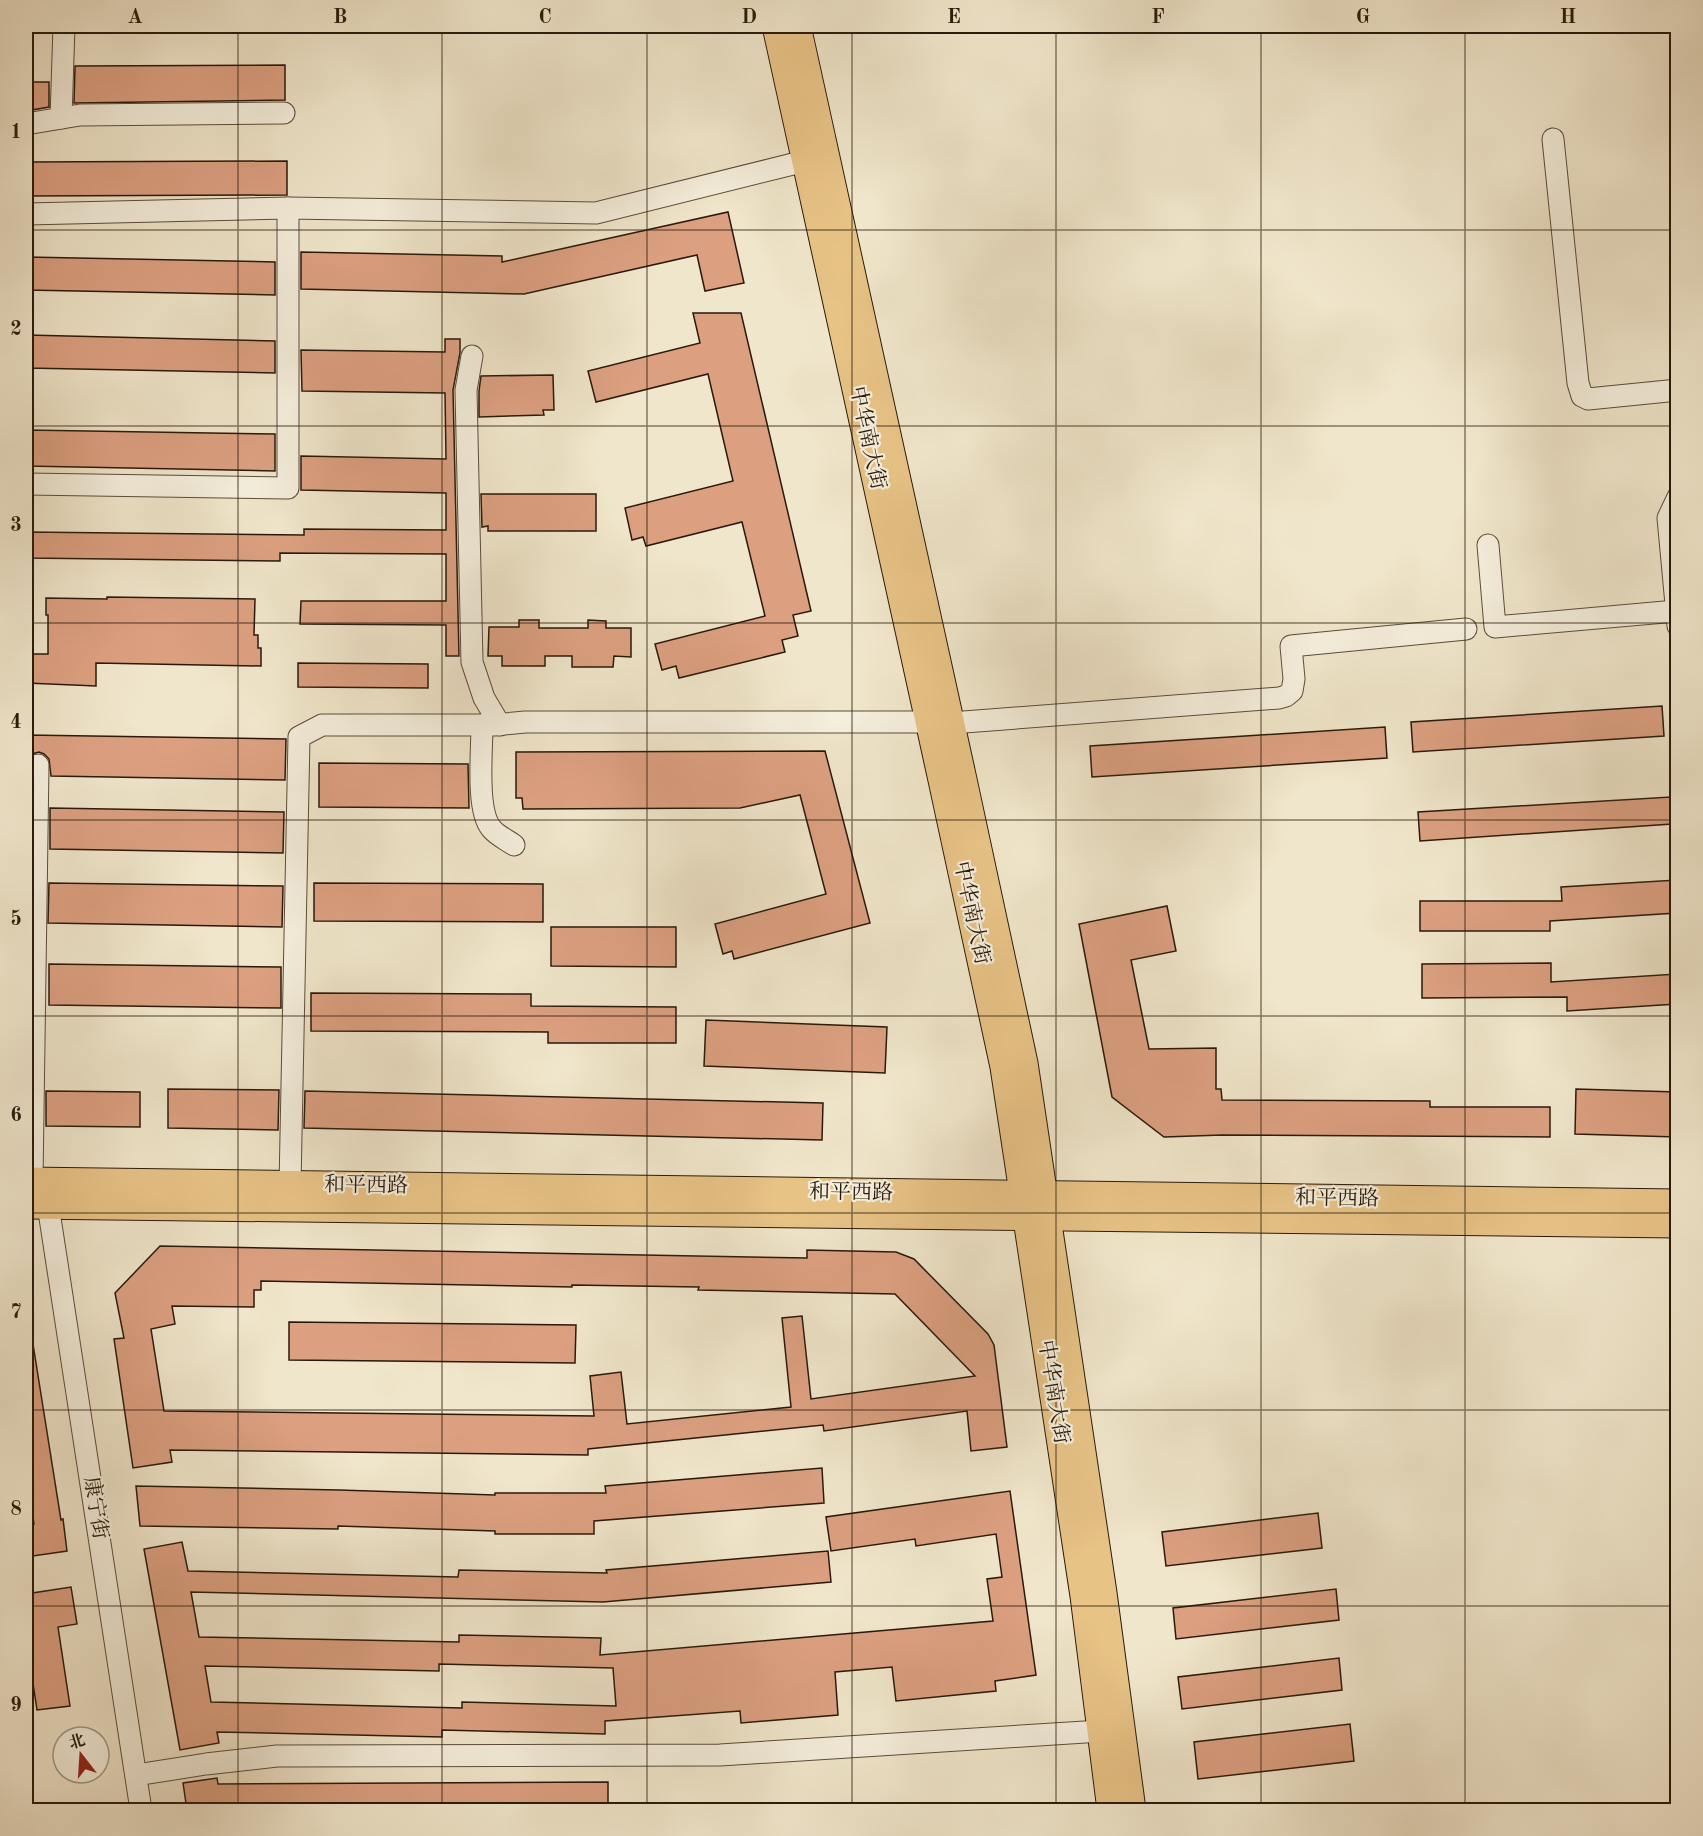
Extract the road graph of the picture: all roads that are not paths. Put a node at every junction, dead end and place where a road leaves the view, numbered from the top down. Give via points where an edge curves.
1 (64, 26) edge
2 (776, 26) edge
3 (797, 26) edge
4 (284, 114) dead end
5 (61, 118) junction
6 (26, 124) edge
7 (1553, 139) dead end
8 (806, 161) junction
9 (288, 208) junction
10 (26, 214) edge
11 (472, 356) dead end
12 (1677, 390) edge
13 (26, 484) edge
14 (1677, 497) edge
15 (1488, 545) dead end
16 (1677, 619) edge
17 (1466, 629) dead end
18 (940, 722) junction
19 (491, 725) junction
20 (38, 765) dead end
21 (514, 845) dead end
22 (291, 1185) junction
23 (33, 1193) edge
24 (1677, 1203) edge
25 (1035, 1206) junction
26 (1677, 1224) edge
27 (1101, 1731) junction
28 (136, 1775) junction
29 (141, 1810) edge
30 (1111, 1810) edge
31 (1132, 1810) edge

1 - 5 street
2 - 8 main road, 中华南大街
3 - 18 main road, 中华南大街
4 - 5 street
5 - 6 street
7 - 12 street via 1582,396 1588,399
8 - 9 street via 596,213
8 - 18 main road, 中华南大街
9 - 10 street
9 - 13 street via 288,488
11 - 19 street via 466,390 472,662
14 - 16 street via 1668,518
15 - 16 street via 1495,627
17 - 18 street via 1291,646 1292,691 1279,698
18 - 19 street
18 - 25 main road, 中华南大街 via 1024,1063
19 - 21 street via 482,803 484,817 491,830
19 - 22 street via 322,725 299,737
20 - 23 street, 康宁街
22 - 23 main road, 和平西路
22 - 25 main road, 和平西路
23 - 25 main road, 和平西路
23 - 28 street, 康宁街
24 - 25 main road, 和平西路
25 - 26 main road, 和平西路
25 - 27 main road, 中华南大街
25 - 31 main road, 中华南大街 via 1103,1593
27 - 28 street via 720,1755 277,1756
27 - 30 main road, 中华南大街
28 - 29 street, 康宁街

